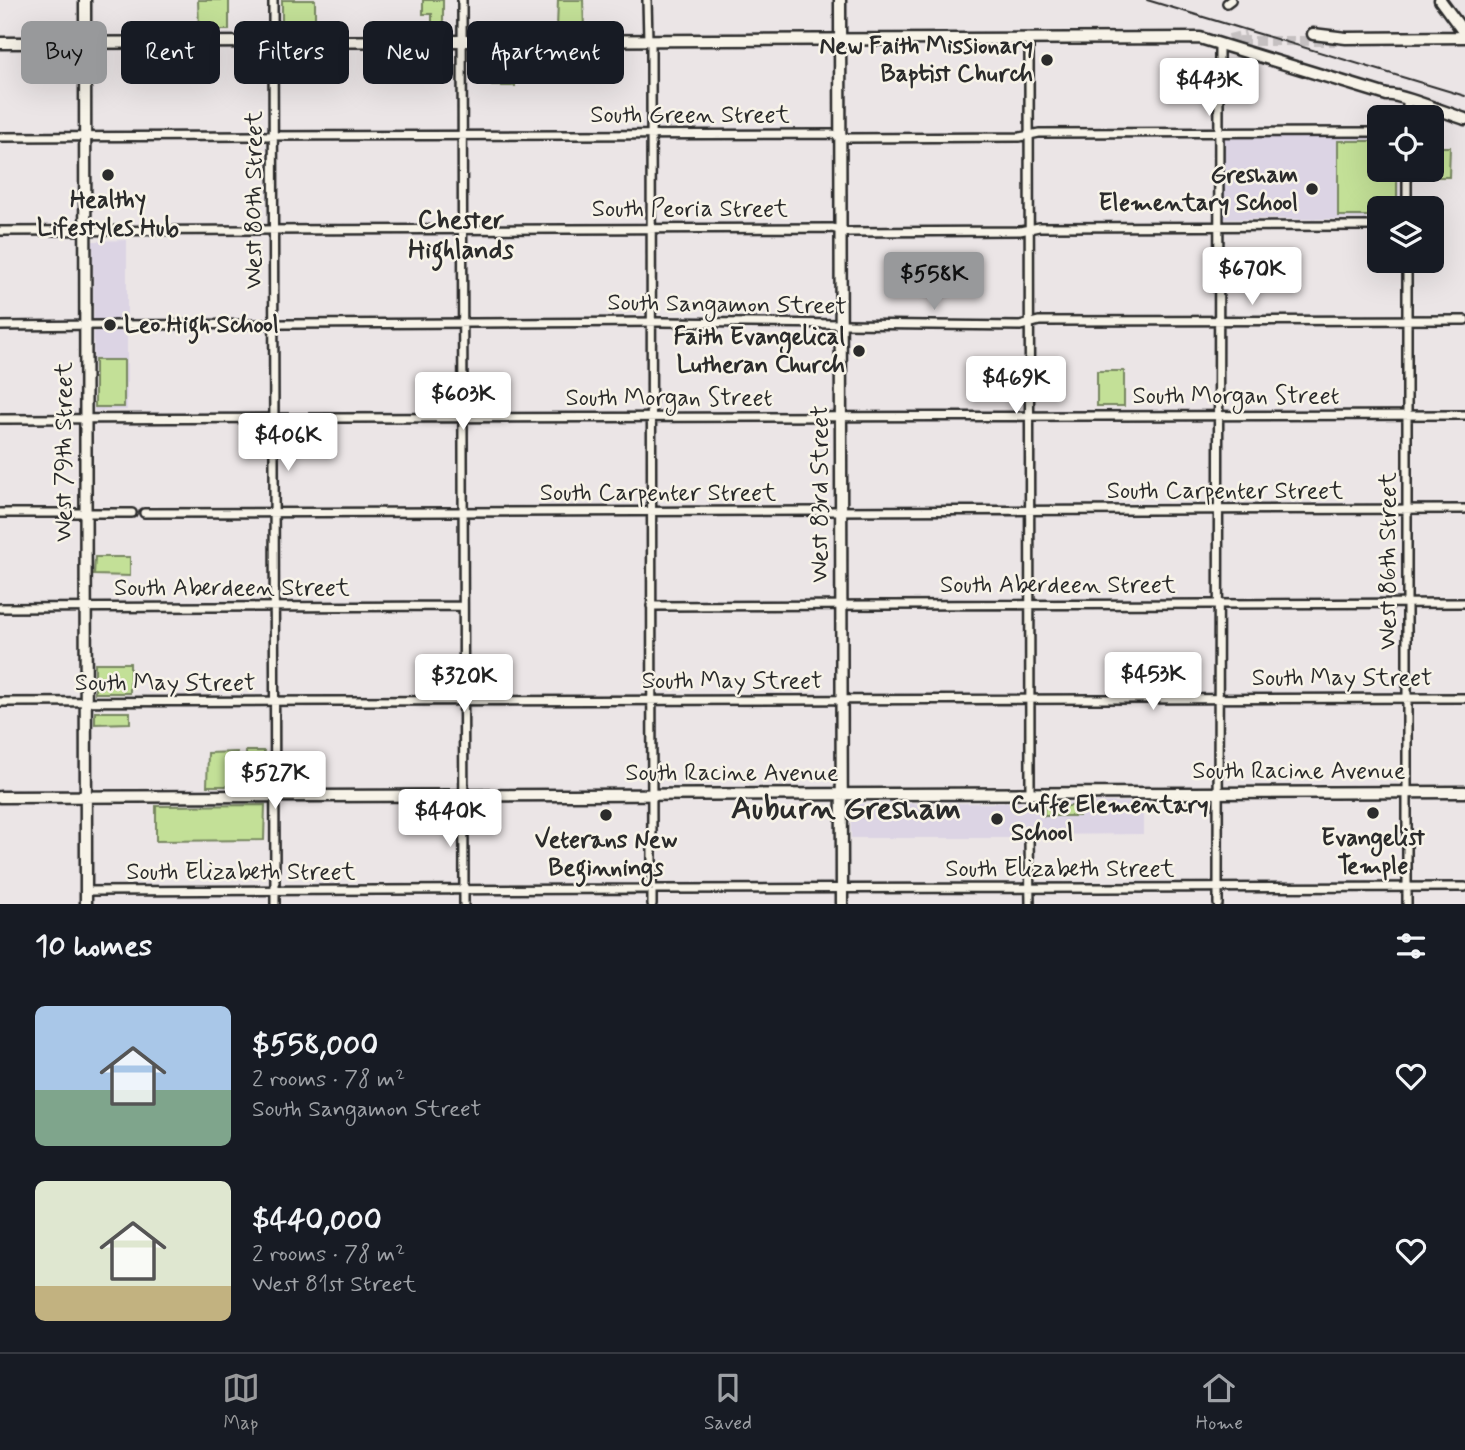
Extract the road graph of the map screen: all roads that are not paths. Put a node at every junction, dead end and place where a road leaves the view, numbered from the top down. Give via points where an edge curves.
1 (85, 0) edge
2 (273, 0) edge
3 (461, 0) edge
4 (647, 0) edge
5 (840, 0) edge
6 (1440, 0) edge
7 (85, 21) edge
8 (273, 21) edge
9 (1313, 34) dead end
10 (1465, 36) edge
11 (840, 39) junction
12 (1029, 39) junction
13 (649, 40) junction
14 (1234, 40) tunnel mouth
15 (462, 41) junction
16 (107, 42) edge
17 (234, 42) edge
18 (349, 42) edge
19 (0, 43) edge
20 (21, 43) edge
21 (1219, 45) junction
22 (85, 84) edge
23 (273, 84) edge
24 (1407, 101) junction
25 (1407, 105) edge
26 (1465, 119) edge
27 (1219, 132) junction
28 (1367, 132) edge
29 (462, 135) junction
30 (651, 135) junction
31 (1029, 135) junction
32 (274, 136) junction
33 (840, 136) junction
34 (0, 137) edge
35 (85, 137) junction
36 (1219, 226) junction
37 (1367, 226) edge
38 (462, 229) junction
39 (651, 229) junction
40 (1030, 229) junction
41 (274, 230) junction
42 (841, 230) junction
43 (85, 231) junction
44 (0, 232) edge
45 (1407, 273) edge
46 (1407, 320) junction
47 (1465, 320) edge
48 (1219, 321) junction
49 (651, 322) junction
50 (463, 323) junction
51 (1030, 323) junction
52 (274, 324) junction
53 (841, 324) junction
54 (102, 325) dead end
55 (113, 325) dead end
56 (0, 326) edge
57 (85, 326) junction
58 (1407, 415) junction
59 (1465, 415) edge
60 (1030, 416) junction
61 (1219, 416) junction
62 (841, 417) junction
63 (274, 418) junction
64 (463, 418) junction
65 (651, 418) junction
66 (0, 419) edge
67 (85, 419) junction
68 (1407, 509) junction
69 (1465, 509) edge
70 (1218, 510) junction
71 (1030, 511) junction
72 (651, 512) junction
73 (841, 512) junction
74 (0, 513) edge
75 (85, 513) junction
76 (132, 513) dead end
77 (144, 513) dead end
78 (463, 513) junction
79 (274, 514) junction
80 (1407, 603) junction
81 (1465, 603) edge
82 (1030, 604) junction
83 (1218, 604) junction
84 (841, 605) junction
85 (463, 606) junction
86 (651, 606) junction
87 (274, 607) junction
88 (0, 608) edge
89 (86, 608) junction
90 (1218, 698) junction
91 (1407, 698) junction
92 (1465, 698) edge
93 (842, 699) junction
94 (463, 700) junction
95 (1030, 700) junction
96 (274, 701) junction
97 (652, 701) junction
98 (0, 702) edge
99 (86, 702) junction
100 (1407, 792) junction
101 (1465, 792) edge
102 (1030, 793) junction
103 (1219, 793) junction
104 (652, 794) junction
105 (842, 794) junction
106 (464, 795) junction
107 (86, 796) junction
108 (275, 796) junction
109 (0, 797) edge
110 (1030, 841) dead end
111 (1408, 887) junction
112 (1465, 887) edge
113 (1030, 888) junction
114 (1218, 888) junction
115 (652, 889) junction
116 (842, 889) junction
117 (464, 890) junction
118 (86, 891) junction
119 (275, 891) junction
120 (86, 904) edge
121 (275, 904) edge
122 (464, 904) edge
123 (652, 904) edge
124 (842, 904) edge
125 (1030, 904) edge
126 (1219, 904) edge
127 (1408, 904) edge

1 - 7 main road, West 79th Street
2 - 8 street, West 80th Street
3 - 15 street
4 - 13 street
5 - 11 main road, West 83rd Street
6 - 10 main road
9 - 10 main road via 1341,39
11 - 12 main road
11 - 13 main road
11 - 33 main road, West 83rd Street
12 - 21 main road via 1200,38
12 - 31 street
13 - 15 main road
13 - 30 street
14 - 21 main road
15 - 18 main road
15 - 29 street
16 - 17 main road
19 - 20 main road
21 - 24 main road
21 - 27 street
22 - 35 main road, West 79th Street
23 - 32 street, West 80th Street
24 - 25 street
24 - 26 main road
27 - 28 street, South Green Street
27 - 31 street, South Green Street
27 - 36 street
29 - 30 street, South Green Street
29 - 32 street, South Green Street
29 - 38 street
30 - 33 street, South Green Street
30 - 39 street
31 - 33 street, South Green Street
31 - 40 street
32 - 35 street, South Green Street
32 - 41 street, West 80th Street
33 - 42 main road, West 83rd Street
34 - 35 street, South Green Street
35 - 43 main road, West 79th Street
36 - 37 street, South Peoria Street
36 - 40 street, South Peoria Street
36 - 48 street
38 - 39 street, South Peoria Street
38 - 41 street, South Peoria Street
38 - 50 street
39 - 42 street, South Peoria Street
39 - 49 street
40 - 42 street, South Peoria Street
40 - 51 street
41 - 43 street, South Peoria Street
41 - 52 street, West 80th Street
42 - 53 main road, West 83rd Street
43 - 44 street, South Peoria Street
43 - 57 main road, West 79th Street
45 - 46 street, West 86th Street
46 - 47 street, South Sangamon Street
46 - 48 street, South Sangamon Street
46 - 58 street, West 86th Street
48 - 51 street, South Sangamon Street
48 - 61 street
49 - 50 street, South Sangamon Street
49 - 53 street, South Sangamon Street
49 - 65 street
50 - 52 street, South Sangamon Street
50 - 64 street
51 - 53 street, South Sangamon Street
51 - 60 street
52 - 55 street, South Sangamon Street
52 - 63 street, West 80th Street
53 - 62 main road, West 83rd Street
54 - 57 street
56 - 57 street
57 - 67 main road, West 79th Street
58 - 59 street, South Morgan Street
58 - 61 street, South Morgan Street
58 - 68 street, West 86th Street
60 - 61 street, South Morgan Street
60 - 62 street, South Morgan Street
60 - 71 street
61 - 70 street
62 - 65 street, South Morgan Street
62 - 73 main road, West 83rd Street
63 - 64 street, South Morgan Street
63 - 67 street, South Morgan Street
63 - 79 street, West 80th Street
64 - 65 street, South Morgan Street
64 - 78 street
65 - 72 street
66 - 67 street, South Morgan Street
67 - 75 main road, West 79th Street
68 - 69 street, South Carpenter Street
68 - 70 street, South Carpenter Street
68 - 80 street, West 86th Street
70 - 71 street, South Carpenter Street
70 - 83 street
71 - 73 street, South Carpenter Street
71 - 82 street
72 - 73 street, South Carpenter Street
72 - 78 street, South Carpenter Street
72 - 86 street
73 - 84 main road, West 83rd Street
74 - 75 street
75 - 76 street
75 - 89 main road, West 79th Street
77 - 79 street, South Carpenter Street
78 - 79 street, South Carpenter Street
78 - 85 street
79 - 87 street, West 80th Street
80 - 81 street, South Aberdeen Street
80 - 83 street, South Aberdeen Street
80 - 91 street, West 86th Street
82 - 83 street, South Aberdeen Street
82 - 84 street, South Aberdeen Street
82 - 95 street
83 - 90 street
84 - 86 street, South Aberdeen Street
84 - 93 main road, West 83rd Street
85 - 87 street, South Aberdeen Street
85 - 94 street
86 - 97 street
87 - 89 street, South Aberdeen Street
87 - 96 street, West 80th Street
88 - 89 street, South Aberdeen Street
89 - 99 main road, West 79th Street
90 - 91 street, South May Street
90 - 95 street, South May Street
90 - 103 street
91 - 92 street, South May Street
91 - 100 street, West 86th Street
93 - 95 street, South May Street
93 - 97 street, South May Street
93 - 105 main road, West 83rd Street
94 - 96 street, South May Street
94 - 97 street, South May Street
94 - 106 street
95 - 102 street
96 - 99 street, South May Street
96 - 108 street, West 80th Street
97 - 104 street
98 - 99 street, South May Street
99 - 107 main road, West 79th Street
100 - 101 main road, South Racine Avenue
100 - 103 main road, South Racine Avenue
100 - 111 street, West 86th Street
102 - 103 main road, South Racine Avenue
102 - 105 main road, South Racine Avenue
103 - 114 street
104 - 105 main road, South Racine Avenue
104 - 106 main road, South Racine Avenue
104 - 115 street
105 - 116 main road, West 83rd Street
106 - 108 main road, South Racine Avenue
106 - 117 street
107 - 108 main road, South Racine Avenue
107 - 109 main road, South Racine Avenue
107 - 118 main road, West 79th Street
108 - 119 street, West 80th Street
110 - 113 street
111 - 112 street, South Elizabeth Street
111 - 114 street, South Elizabeth Street
111 - 127 street, West 86th Street
113 - 114 street, South Elizabeth Street
113 - 116 street, South Elizabeth Street
113 - 125 street
114 - 126 street
115 - 116 street, South Elizabeth Street
115 - 117 street, South Elizabeth Street
115 - 123 street
116 - 124 main road, West 83rd Street
117 - 119 street, South Elizabeth Street
117 - 122 street
118 - 119 street, South Elizabeth Street
118 - 120 main road, West 79th Street
119 - 121 street, West 80th Street

